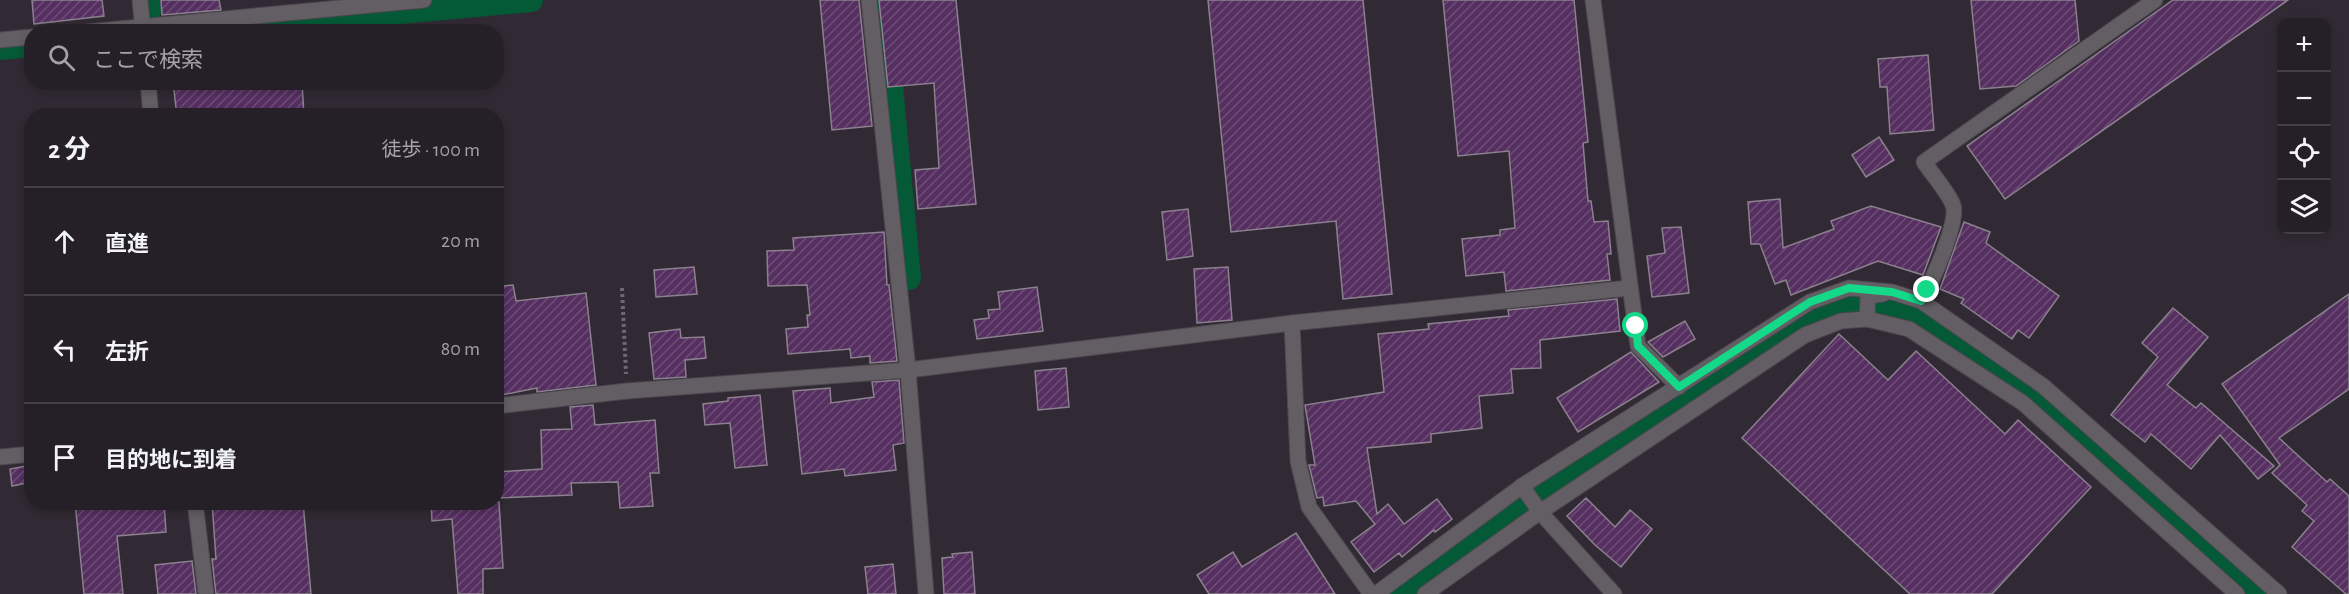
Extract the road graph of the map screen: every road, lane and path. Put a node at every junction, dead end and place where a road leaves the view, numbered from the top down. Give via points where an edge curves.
1 (140, 0) edge
2 (424, 0) edge
3 (869, 0) edge
4 (1593, 0) edge
5 (2155, 0) edge
6 (142, 24) edge
7 (191, 24) edge
8 (24, 38) edge
9 (0, 40) edge
10 (149, 90) edge
11 (150, 108) edge
12 (622, 288) dead end
13 (1629, 288) junction
14 (1892, 292) junction
15 (1921, 301) junction
16 (1867, 316) junction
17 (1292, 323) junction
18 (908, 370) junction
19 (1679, 387) junction
20 (627, 391) junction
21 (504, 405) edge
22 (24, 455) edge
23 (0, 457) edge
24 (1522, 486) junction
25 (196, 510) edge
26 (1540, 512) junction
27 (206, 594) edge
28 (926, 594) edge
29 (1371, 594) edge
30 (1376, 594) edge
31 (1425, 594) edge
32 (1614, 594) edge
33 (2237, 594) edge
34 (2279, 594) edge

1 - 6 street
2 - 7 street
3 - 18 street
4 - 13 street
5 - 15 street via 1924,162 1953,205 1954,222
8 - 9 street
10 - 11 street
12 - 20 path
13 - 17 street
13 - 19 street via 1638,346
14 - 15 street
14 - 16 street via 1868,296
14 - 19 street via 1849,288 1810,302
15 - 34 street via 2043,386
16 - 26 street via 1805,334
16 - 33 street via 1908,329 2023,403
17 - 18 street
17 - 29 street via 1298,461 1309,507
18 - 20 street
18 - 28 street
19 - 24 street
20 - 21 street
22 - 23 street
24 - 26 street
24 - 30 street
25 - 27 street
26 - 31 street
26 - 32 street

